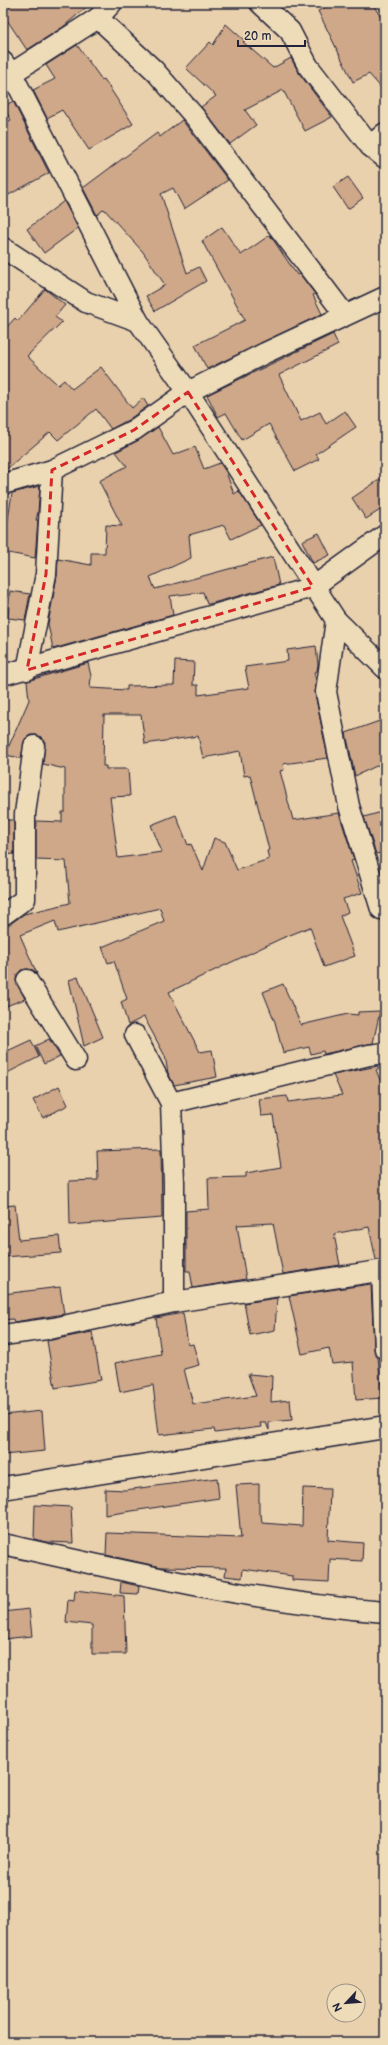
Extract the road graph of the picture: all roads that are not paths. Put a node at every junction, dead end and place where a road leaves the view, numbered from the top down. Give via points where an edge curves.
1 (112, 3) edge
2 (260, 3) edge
3 (98, 18) junction
4 (6, 72) edge
5 (385, 133) edge
6 (378, 152) edge
7 (3, 248) edge
8 (385, 297) edge
9 (345, 315) junction
10 (138, 321) junction
11 (188, 392) junction
12 (52, 470) junction
13 (3, 484) edge
14 (385, 535) edge
15 (313, 587) junction
16 (336, 620) junction
17 (385, 668) edge
18 (27, 670) junction
19 (3, 675) edge
20 (34, 746) dead end
21 (382, 909) dead end
22 (3, 915) edge
23 (27, 980) dead end
24 (135, 1035) dead end
25 (385, 1053) edge
26 (76, 1060) dead end
27 (171, 1103) junction
28 (383, 1271) edge
29 (174, 1302) junction
30 (3, 1335) edge
31 (385, 1349) edge
32 (385, 1427) edge
33 (3, 1488) edge
34 (3, 1544) edge
35 (385, 1612) edge

1 - 3 street
2 - 6 street via 290,31 308,66
3 - 4 street
3 - 9 street via 154,70 195,117
4 - 10 street
5 - 6 street
7 - 10 street via 86,302
8 - 9 street
9 - 11 street
10 - 11 street
11 - 12 street via 134,430
11 - 15 street
12 - 13 street
12 - 18 street via 46,574
14 - 15 street
15 - 16 street
15 - 18 street
16 - 17 street
16 - 21 street via 326,692 349,806
18 - 19 street
20 - 22 street via 25,814 25,899
23 - 26 street
24 - 27 street
25 - 27 street
27 - 29 street
28 - 29 street
28 - 31 street
29 - 30 street via 54,1328
32 - 33 street
34 - 35 street via 164,1579 326,1608

